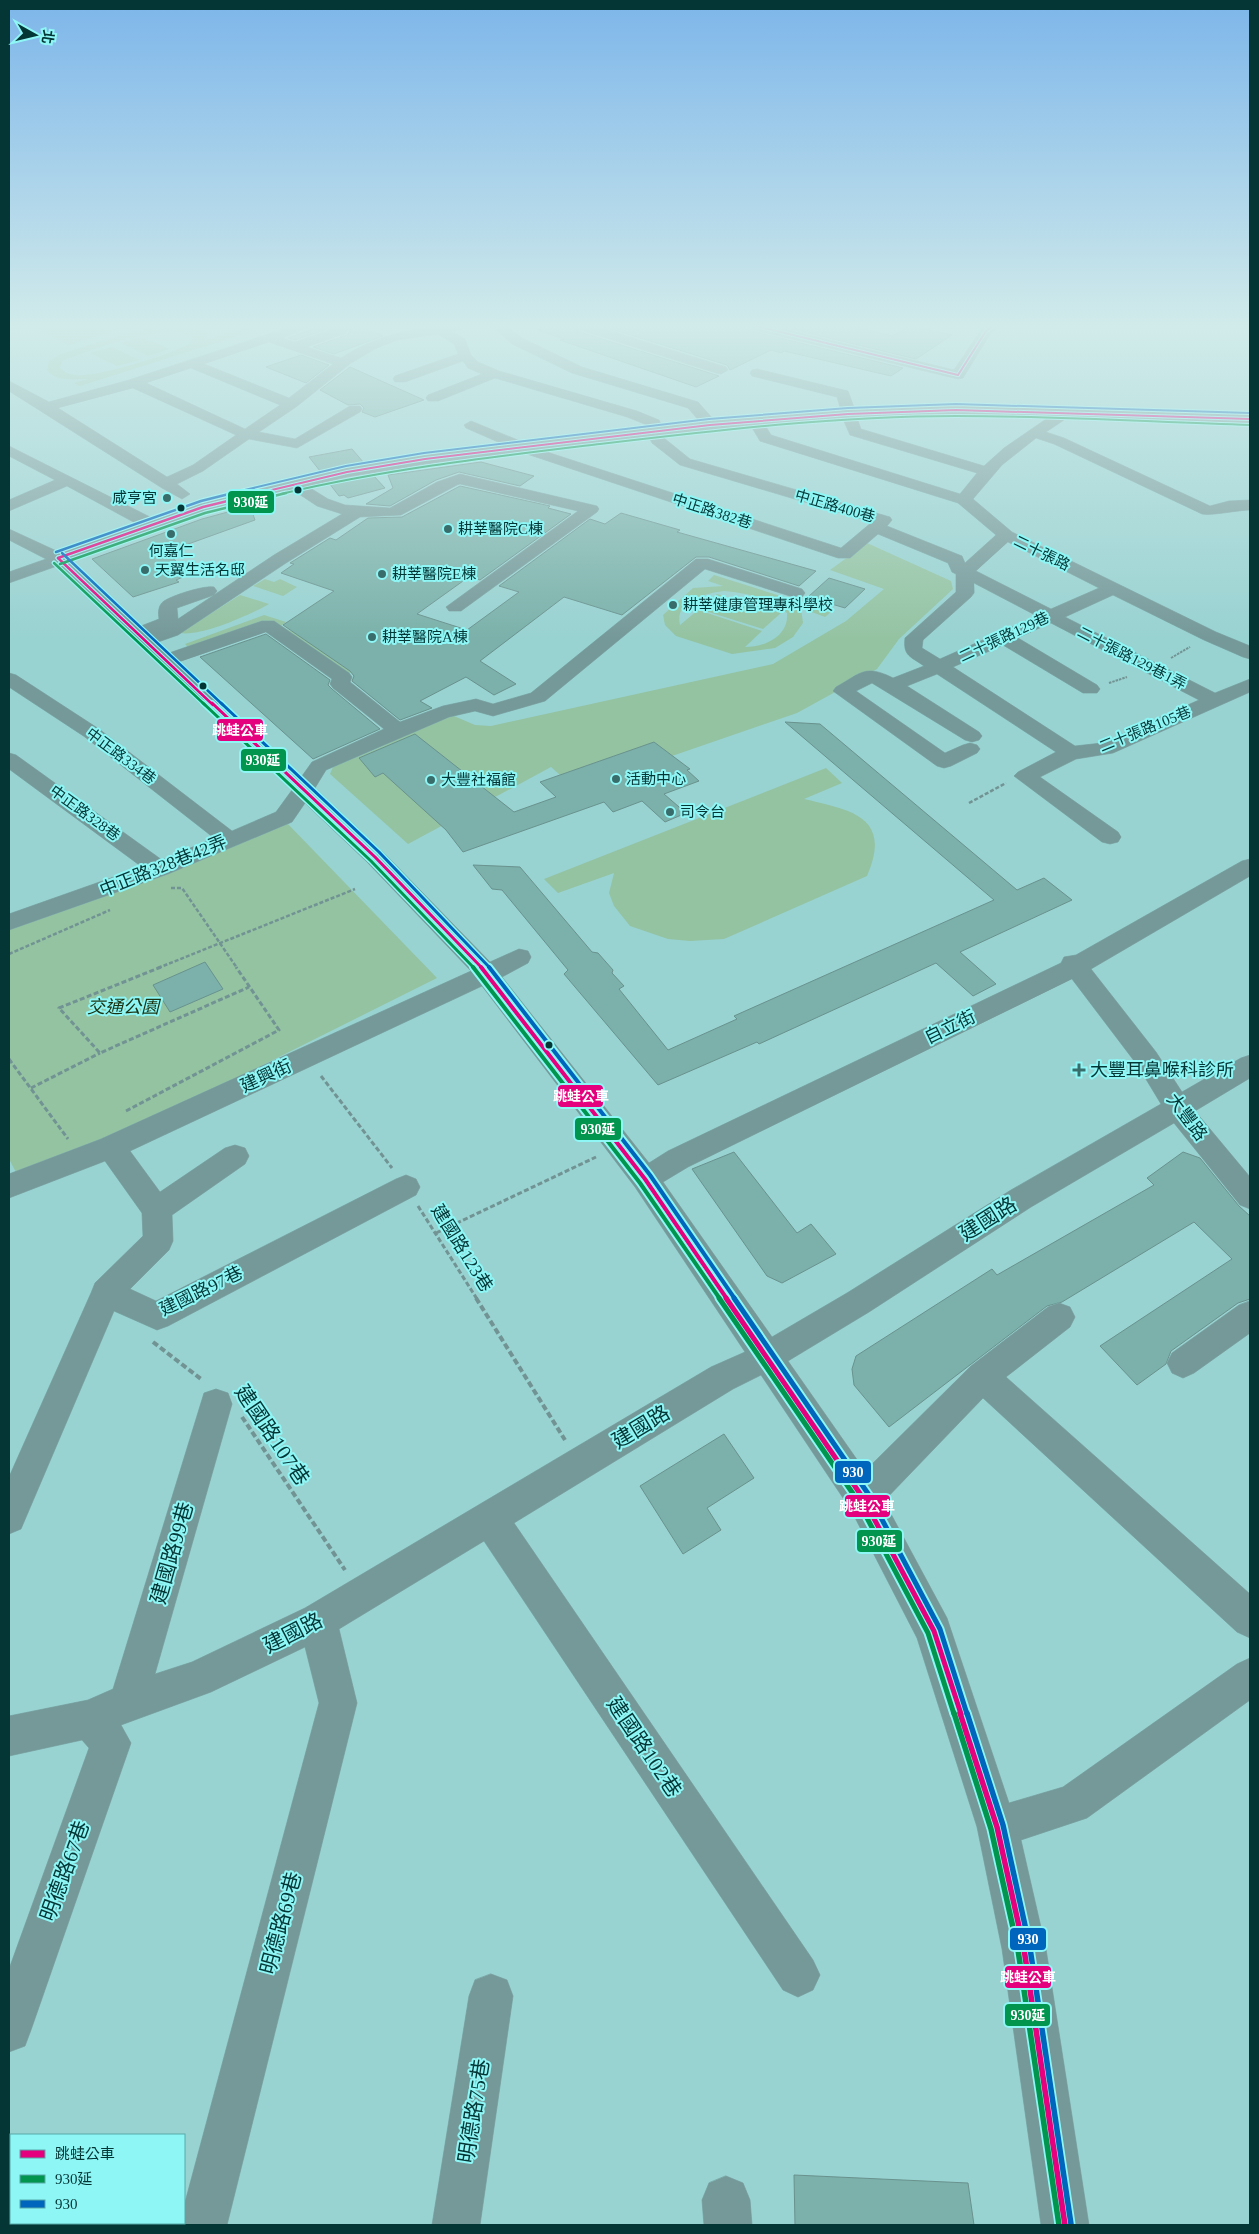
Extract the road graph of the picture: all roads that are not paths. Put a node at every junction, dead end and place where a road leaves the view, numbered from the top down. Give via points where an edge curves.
1 (82, 430) edge
2 (237, 430) edge
3 (251, 430) edge
4 (319, 430) edge
5 (484, 430) edge
6 (663, 430) edge
7 (761, 430) edge
8 (854, 430) edge
9 (1038, 430) edge
10 (656, 431) junction
11 (1034, 433) junction
12 (245, 434) junction
13 (524, 447) junction
14 (9, 450) edge
15 (986, 471) junction
16 (66, 481) junction
17 (295, 484) junction
18 (167, 485) junction
19 (9, 490) edge
20 (265, 492) junction
21 (28, 499) junction
22 (964, 500) junction
23 (1250, 505) edge
24 (9, 506) edge
25 (202, 507) junction
26 (336, 510) junction
27 (354, 514) junction
28 (9, 522) edge
29 (880, 523) junction
30 (152, 525) junction
31 (9, 534) edge
32 (1006, 535) junction
33 (268, 550) dead end
34 (58, 558) junction
35 (965, 572) junction
36 (9, 578) edge
37 (1114, 588) junction
38 (796, 593) dead end
39 (207, 599) junction
40 (455, 607) dead end
41 (1050, 616) junction
42 (1250, 632) edge
43 (141, 637) junction
44 (1002, 637) junction
45 (1229, 642) junction
46 (1250, 653) edge
47 (166, 660) junction
48 (941, 667) junction
49 (9, 679) edge
50 (892, 685) junction
51 (1250, 685) edge
52 (1090, 689) dead end
53 (1213, 700) junction
54 (398, 730) junction
55 (1071, 753) junction
56 (9, 759) edge
57 (303, 789) junction
58 (1110, 838) dead end
59 (229, 839) junction
60 (1250, 866) edge
61 (164, 878) junction
62 (9, 922) edge
63 (519, 957) dead end
64 (1075, 964) junction
65 (487, 974) junction
66 (1250, 1065) edge
67 (1178, 1109) junction
68 (111, 1147) junction
69 (235, 1156) dead end
70 (645, 1178) junction
71 (9, 1186) edge
72 (406, 1187) road end
73 (1250, 1198) edge
74 (157, 1210) junction
75 (106, 1292) junction
76 (1250, 1315) edge
77 (1058, 1317) dead end
78 (767, 1358) junction
79 (1183, 1363) dead end
80 (982, 1376) junction
81 (219, 1398) road end
82 (18, 1473) edge
83 (863, 1498) junction
84 (9, 1517) edge
85 (490, 1518) junction
86 (1250, 1619) edge
87 (318, 1621) junction
88 (1250, 1677) edge
89 (128, 1702) junction
90 (89, 1719) junction
91 (9, 1736) edge
92 (997, 1827) junction
93 (798, 1975) dead end
94 (491, 1996) dead end
95 (9, 2030) edge
96 (203, 2225) edge
97 (456, 2225) edge
98 (1065, 2225) edge

1 - 18 street
2 - 12 street
3 - 12 street
4 - 12 street via 296,444
5 - 13 street, 中正路382巷
6 - 10 street
7 - 22 street via 765,438
8 - 15 street
9 - 11 street
10 - 13 street
10 - 29 street, 中正路400巷 via 657,440 685,462
11 - 15 street
11 - 23 street via 1059,441 1208,512
12 - 18 street via 198,468
13 - 17 street via 425,459
13 - 29 street, 中正路382巷 via 844,554
14 - 16 street
15 - 22 street
16 - 21 street
16 - 30 street
17 - 20 street
17 - 26 street
18 - 25 street
19 - 21 street
20 - 25 street
20 - 26 street via 274,500 314,512
21 - 24 street
21 - 28 street
22 - 32 street, 二十張路
25 - 30 street
26 - 27 street
26 - 33 street
27 - 39 street
27 - 40 street via 394,512 449,481 460,479 591,509
29 - 35 street, 中正路400巷 via 956,560 958,568
30 - 34 street
31 - 34 street
32 - 35 street
32 - 37 street, 二十張路
34 - 36 street
34 - 43 street
35 - 41 street, 二十張路129巷1弄
35 - 48 street via 965,593 914,638 913,650
37 - 41 street, 二十張路129巷
37 - 45 street, 二十張路 via 1210,636
38 - 54 street, 中正路328巷42弄 via 702,563 538,697 493,710 476,705 444,712
39 - 43 street via 172,631
39 - 43 street via 170,605 167,611 169,622
41 - 44 street, 二十張路129巷
41 - 53 street, 二十張路129巷1弄
42 - 45 street
43 - 47 street
44 - 48 street, 二十張路129巷
44 - 52 street
45 - 46 street, 二十張路
47 - 54 street via 268,625 342,677 340,684
47 - 57 street
48 - 50 street, 二十張路129巷
48 - 55 street
49 - 59 street, 中正路334巷 via 92,733
50 - 50 street via 971,742 944,762 843,691 872,675
51 - 53 street, 二十張路105巷
53 - 55 street, 二十張路105巷 via 1106,749
54 - 57 street, 中正路328巷42弄 via 319,766
55 - 58 street, 二十張路105巷 via 1025,776
56 - 61 street, 中正路328巷
57 - 59 street, 中正路328巷42弄 via 284,817
57 - 65 street via 375,857
59 - 61 street, 中正路328巷42弄
60 - 64 street, 自立街
61 - 62 street, 中正路328巷42弄
63 - 65 street, 建興街
64 - 67 street, 大豐路 via 1148,1060
64 - 70 street, 自立街
65 - 68 street, 建興街
65 - 70 street
66 - 67 street, 建國路
67 - 73 street, 大豐路
67 - 78 street, 建國路 via 1086,1159
68 - 71 street, 建興街
68 - 74 street
69 - 74 street
70 - 78 street
72 - 75 street, 建國路97巷 via 157,1316
74 - 75 street via 158,1241
75 - 82 street
76 - 79 street
77 - 80 street
78 - 83 street
78 - 85 street, 建國路 via 722,1378
80 - 83 street
80 - 86 street
81 - 89 street, 建國路99巷
82 - 84 street
83 - 92 street via 934,1631
85 - 87 street, 建國路
85 - 93 street, 建國路102巷
87 - 89 street, 建國路 via 198,1679
87 - 96 street, 明德路69巷 via 338,1703
88 - 92 street via 1073,1804
89 - 90 street, 建國路
90 - 91 street, 建國路
90 - 95 street, 明德路67巷 via 111,1743
92 - 98 street via 1024,1949
94 - 97 street, 明德路75巷

